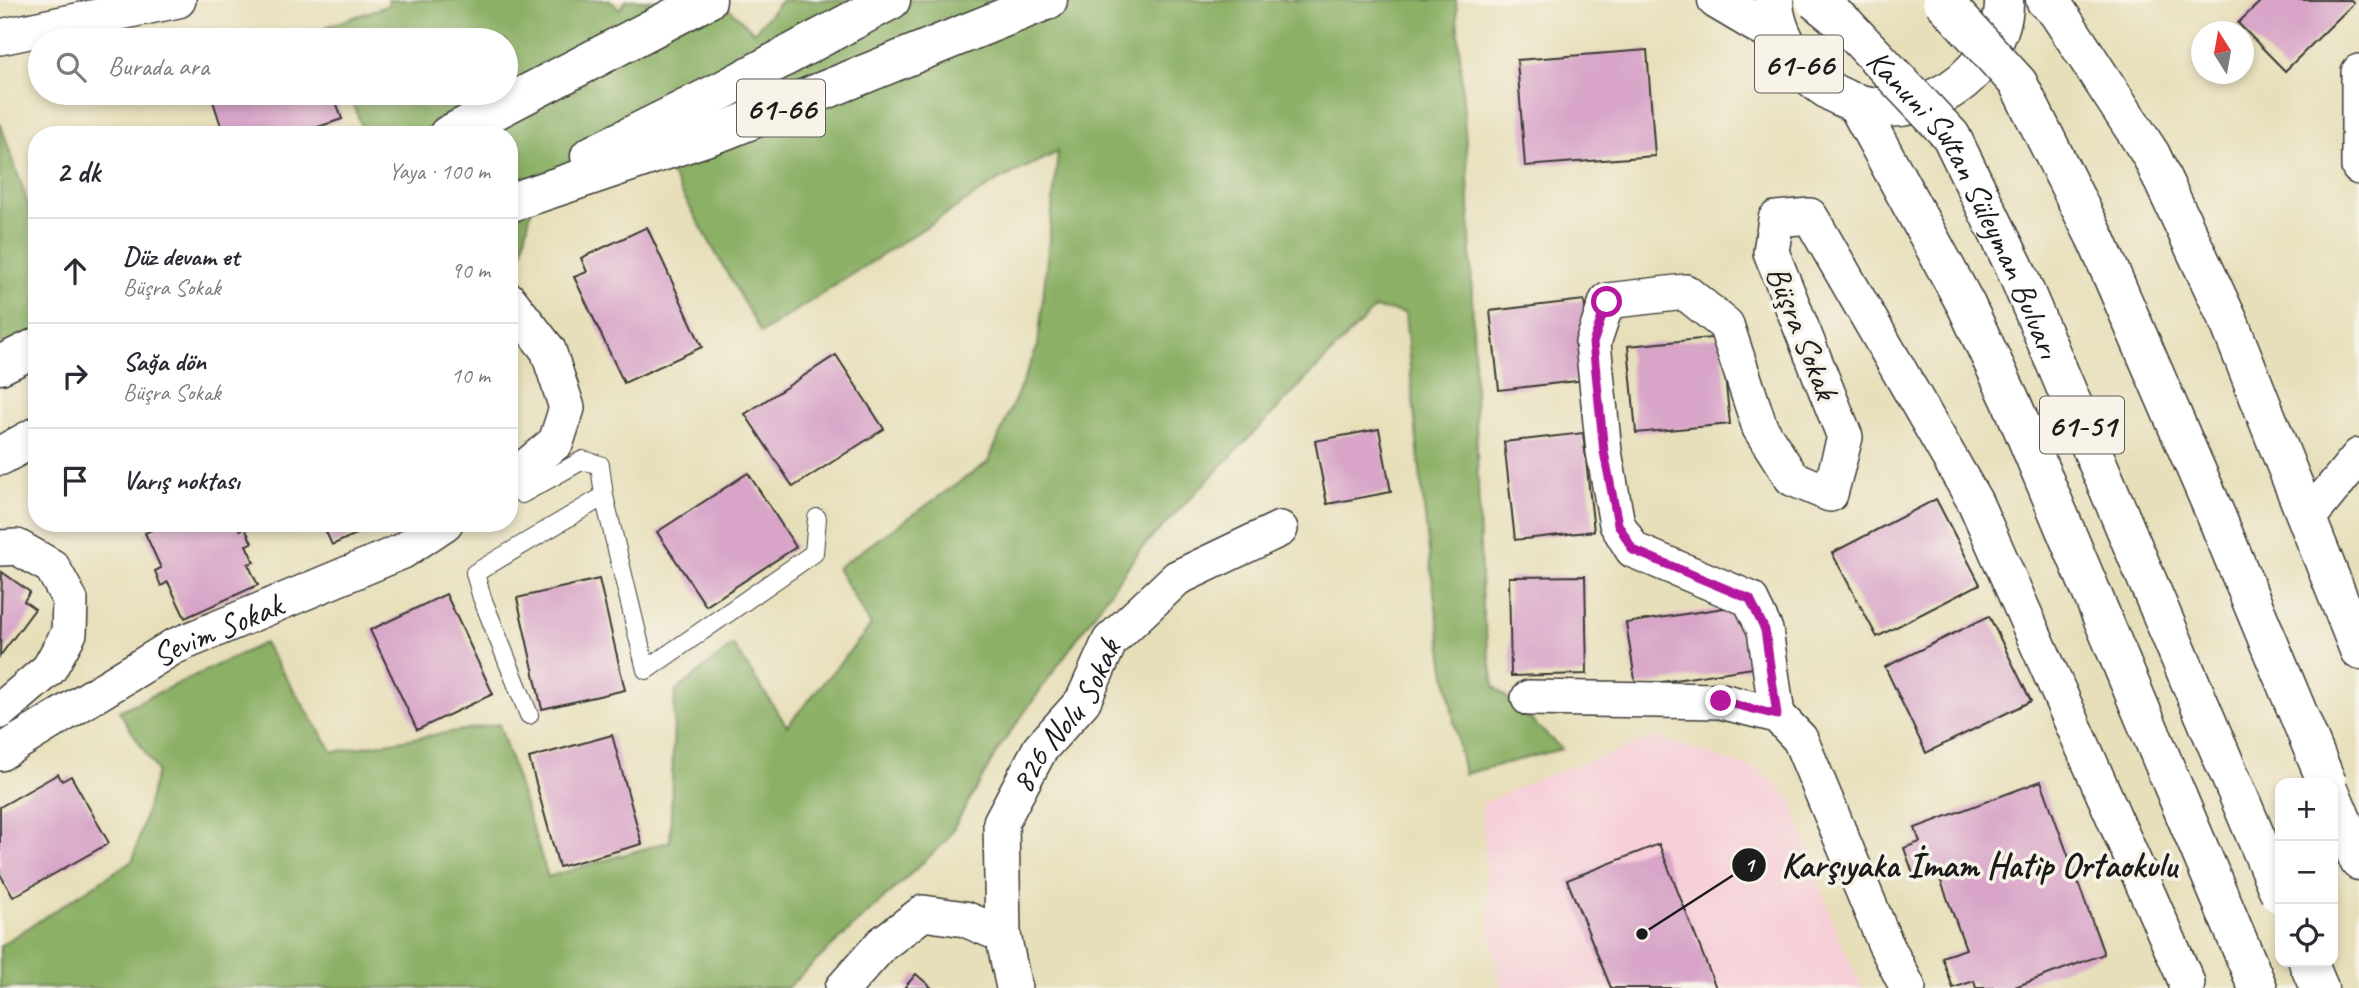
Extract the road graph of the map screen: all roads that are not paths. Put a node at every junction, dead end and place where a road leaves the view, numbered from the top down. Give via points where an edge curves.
1 (178, 0) edge
2 (665, 0) edge
3 (707, 0) edge
4 (891, 0) edge
5 (1048, 0) edge
6 (1717, 0) edge
7 (1774, 0) edge
8 (1815, 0) edge
9 (1942, 0) edge
10 (2004, 0) edge
11 (2045, 0) edge
12 (43, 28) edge
13 (28, 31) edge
14 (0, 37) edge
15 (1783, 39) junction
16 (2359, 72) edge
17 (518, 91) edge
18 (518, 98) edge
19 (1856, 103) junction
20 (495, 105) edge
21 (505, 105) edge
22 (462, 126) edge
23 (464, 126) edge
24 (2359, 167) edge
25 (518, 192) edge
26 (518, 201) edge
27 (518, 312) edge
28 (28, 351) edge
29 (0, 365) edge
30 (28, 441) edge
31 (0, 456) edge
32 (2359, 456) edge
33 (518, 474) edge
34 (518, 490) edge
35 (604, 496) junction
36 (817, 518) dead end
37 (2308, 518) junction
38 (1280, 529) dead end
39 (431, 532) edge
40 (0, 548) edge
41 (2359, 650) edge
42 (1529, 698) dead end
43 (0, 711) edge
44 (529, 715) dead end
45 (1777, 715) junction
46 (0, 753) edge
47 (2325, 778) edge
48 (2338, 810) edge
49 (2359, 861) edge
50 (2275, 882) edge
51 (1003, 935) junction
52 (2310, 967) edge
53 (843, 988) edge
54 (1014, 988) edge
55 (1908, 988) edge
56 (2186, 988) edge
57 (2258, 988) edge
58 (2319, 988) edge

1 - 12 street
2 - 17 main road
3 - 18 main road
4 - 25 main road, 61-66
5 - 26 main road, 61-66 via 726,130
6 - 15 main road, 61-66
7 - 15 main road, 61-66
8 - 50 main road, Kanuni Sultan Süleyman Bulvarı / 61-51, bridge via 1846,25 1951,136 2020,281
9 - 47 main road, bridge via 2018,83 2097,241
10 - 19 main road via 1993,45 1972,75 1941,97 1905,108
11 - 37 main road via 2057,11 2151,155 2229,322
13 - 14 street
15 - 19 main road, 61-66 via 1803,70 1833,94
16 - 24 street
19 - 57 main road, 61-51 via 1966,305 2011,401
20 - 22 main road
21 - 23 main road
27 - 33 street via 548,350 567,408 556,442
28 - 29 main road
30 - 31 main road
32 - 37 street
34 - 35 lane via 522,494 583,460 600,465
35 - 36 lane via 646,670 814,553
35 - 44 lane via 475,573
37 - 41 main road
38 - 51 street, 826 Nolu Sokak via 1177,578 1110,641 1083,701 1040,749 1001,822
39 - 46 street, Sevim Sokak via 403,551 173,646
40 - 43 street via 17,547 52,567 70,600 69,633 49,669
42 - 45 street via 1721,701
45 - 55 street via 1800,739
45 - 56 street, Büşra Sokak via 1765,630 1750,599 1633,550 1618,524 1604,452 1593,343 1607,302 1685,292 1726,325 1760,428 1792,478 1830,494 1845,437 1770,252 1776,219 1810,216 1975,502
48 - 49 main road
51 - 53 street via 965,919 923,913 882,944
51 - 54 street, 826 Nolu Sokak
52 - 58 main road

